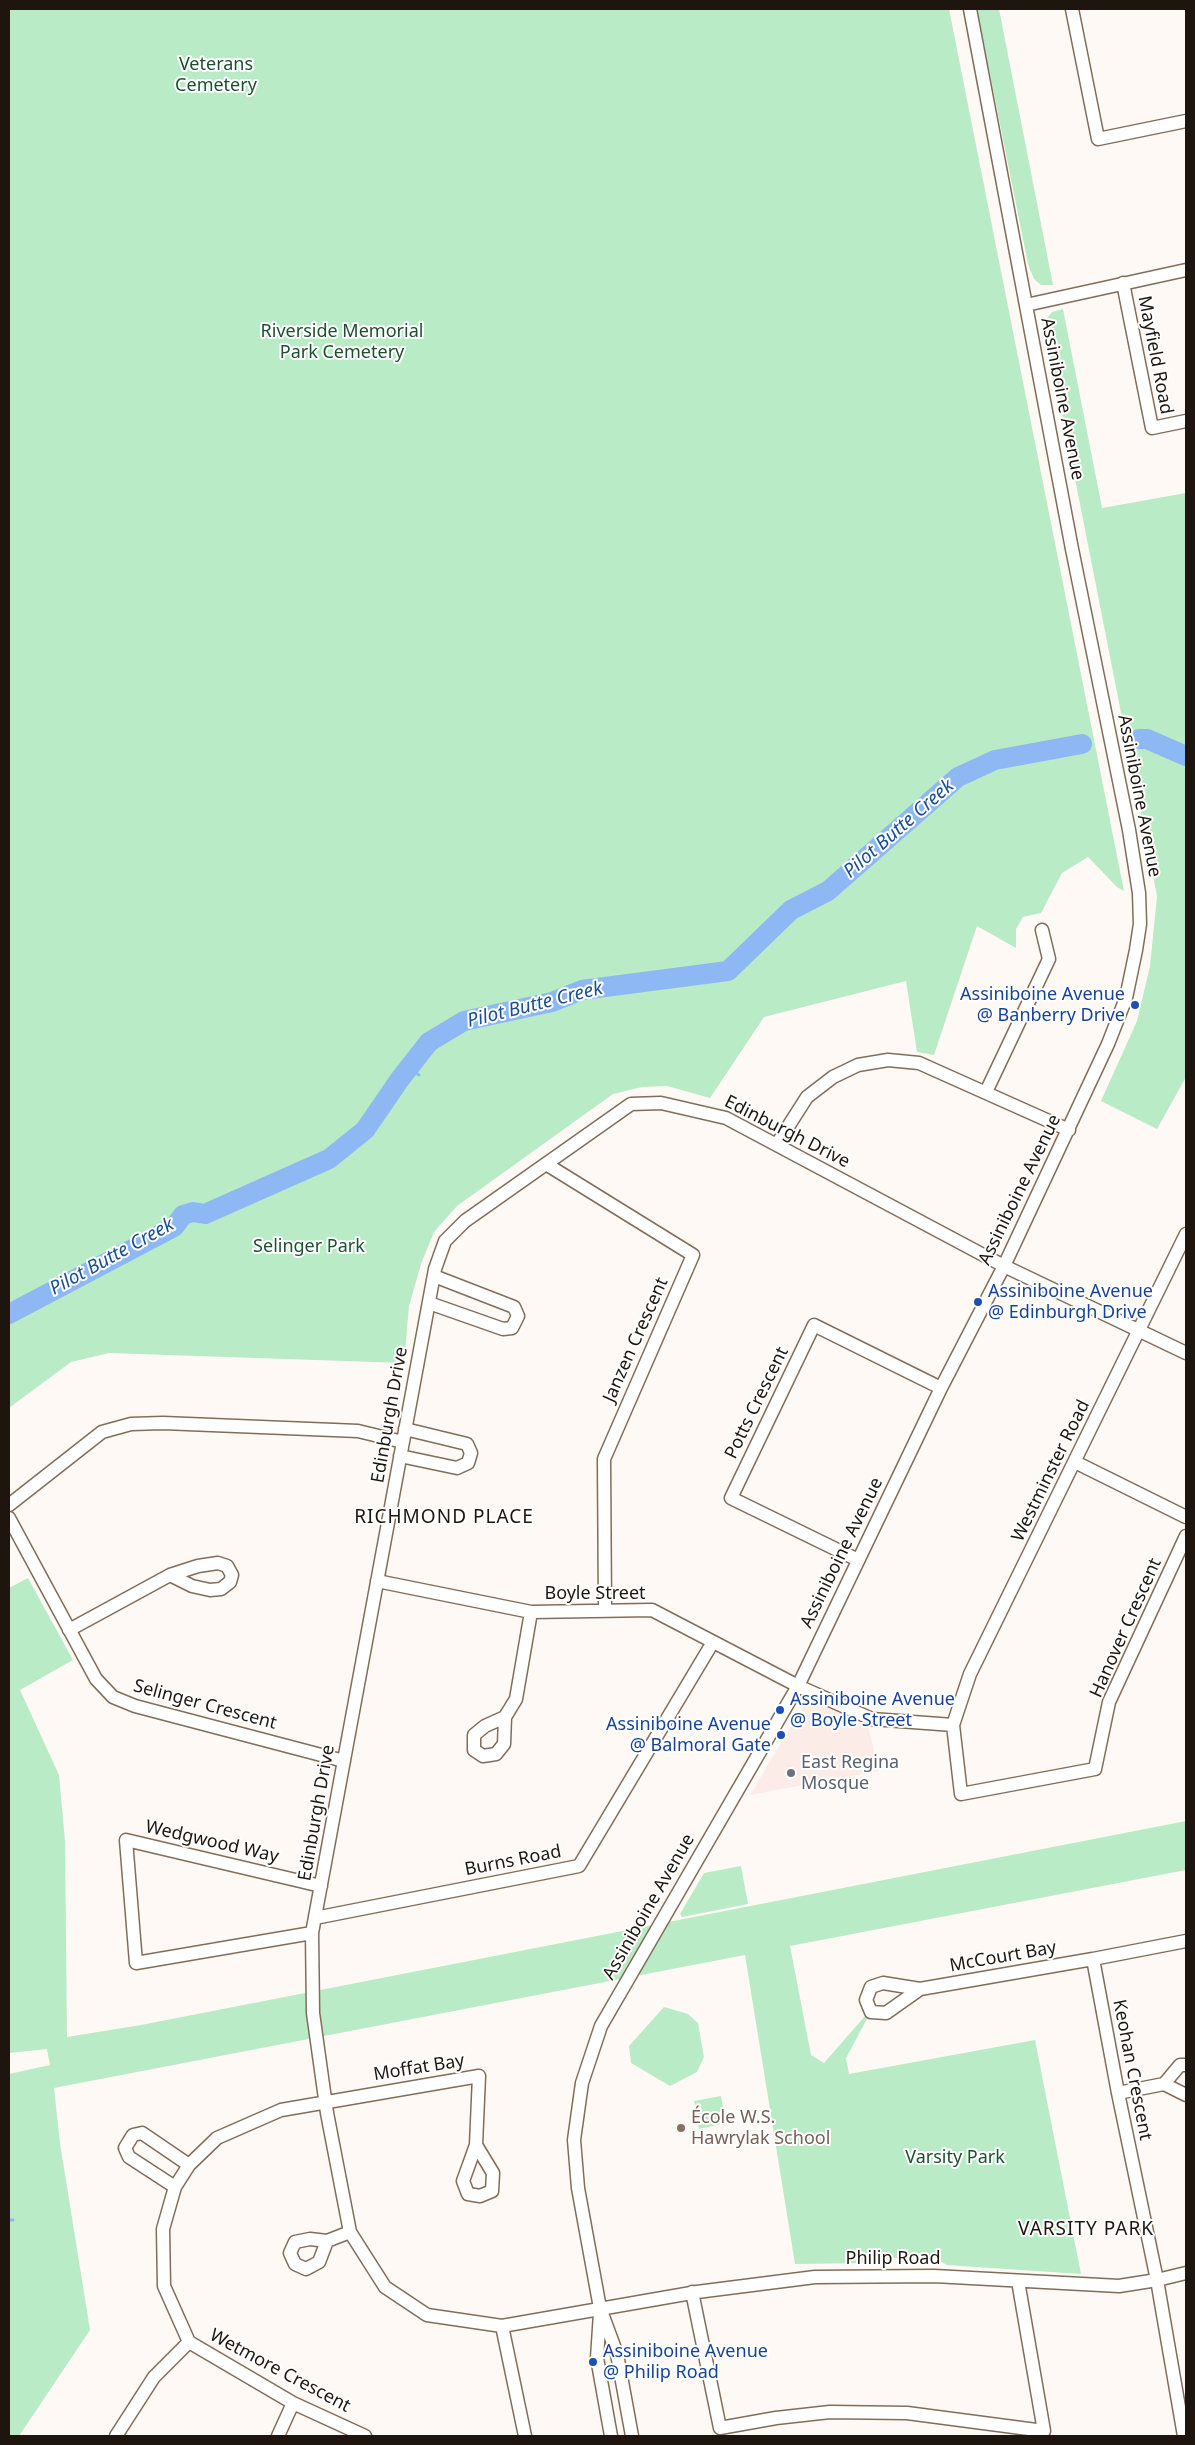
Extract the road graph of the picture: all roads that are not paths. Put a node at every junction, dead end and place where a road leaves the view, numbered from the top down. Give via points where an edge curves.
1 (970, 9) edge
2 (1072, 9) edge
3 (1186, 122) edge
4 (1186, 270) edge
5 (1123, 283) junction
6 (1026, 305) junction
7 (1186, 421) edge
8 (1042, 930) dead end
9 (986, 1092) junction
10 (1068, 1130) junction
11 (777, 1144) junction
12 (546, 1164) junction
13 (1186, 1234) edge
14 (1004, 1266) junction
15 (434, 1276) junction
16 (429, 1303) junction
17 (1139, 1330) junction
18 (1186, 1353) edge
19 (941, 1388) junction
20 (405, 1428) junction
21 (403, 1442) junction
22 (400, 1456) junction
23 (1075, 1462) junction
24 (9, 1505) edge
25 (1186, 1517) edge
26 (9, 1518) edge
27 (1186, 1536) edge
28 (858, 1560) junction
29 (170, 1575) dead end
30 (377, 1581) junction
31 (605, 1610) junction
32 (531, 1612) junction
33 (69, 1630) junction
34 (713, 1642) junction
35 (798, 1686) junction
36 (505, 1717) dead end
37 (952, 1725) junction
38 (344, 1760) junction
39 (321, 1886) junction
40 (315, 1918) junction
41 (312, 1933) junction
42 (1186, 1941) edge
43 (1093, 1959) junction
44 (920, 1989) dead end
45 (1186, 2065) edge
46 (1164, 2084) junction
47 (1118, 2093) junction
48 (1186, 2095) edge
49 (326, 2101) junction
50 (476, 2145) dead end
51 (189, 2166) junction
52 (175, 2187) junction
53 (350, 2232) junction
54 (327, 2241) dead end
55 (1186, 2273) edge
56 (1157, 2280) junction
57 (1018, 2281) junction
58 (692, 2292) junction
59 (600, 2308) junction
60 (502, 2326) junction
61 (189, 2342) junction
62 (293, 2402) junction
63 (116, 2436) edge
64 (278, 2436) edge
65 (365, 2436) edge
66 (525, 2436) edge
67 (611, 2436) edge
68 (632, 2436) edge
69 (1184, 2436) edge

1 - 6 street, Assiniboine Avenue
2 - 3 street via 1098,139
4 - 5 street
5 - 6 street
5 - 7 street, Mayfield Road via 1152,428
6 - 10 street, Assiniboine Avenue via 1139,893 1140,924 1126,998
8 - 9 street via 1049,959
9 - 10 street
9 - 11 street via 919,1062 888,1060 858,1065 832,1077 808,1097
10 - 14 street, Assiniboine Avenue
11 - 12 street, Edinburgh Drive via 726,1118 661,1103 631,1104
11 - 14 street, Edinburgh Drive
12 - 15 street, Edinburgh Drive via 458,1228 445,1241
12 - 31 street, Janzen Crescent via 693,1255 604,1459
13 - 17 street, Westminster Road
14 - 17 street, Edinburgh Drive
14 - 19 street, Assiniboine Avenue
15 - 16 street, Edinburgh Drive
15 - 16 street via 514,1307 518,1316 512,1328 503,1329
16 - 20 street, Edinburgh Drive
17 - 18 street, Edinburgh Drive
17 - 23 street, Westminster Road
19 - 28 street, Assiniboine Avenue
19 - 28 street, Potts Crescent via 814,1325 731,1498
20 - 21 street, Edinburgh Drive
20 - 22 street via 466,1444 471,1453 468,1463 457,1468
21 - 22 street, Edinburgh Drive
21 - 24 street via 358,1431 131,1424 102,1432
22 - 30 street, Edinburgh Drive
23 - 25 street
23 - 37 street, Westminster Road via 970,1674
26 - 33 street, Selinger Crescent
27 - 37 street, Hanover Crescent via 1109,1702 1095,1769 961,1794
28 - 35 street, Assiniboine Avenue
29 - 33 street
30 - 32 street, Boyle Street
30 - 38 street, Edinburgh Drive
31 - 32 street, Boyle Street
31 - 34 street, Boyle Street via 652,1610
32 - 36 street via 516,1699
33 - 38 street, Selinger Crescent via 96,1679 114,1697 135,1706
34 - 35 street, Boyle Street
34 - 40 street, Burns Road via 579,1866
35 - 37 street, Boyle Street via 872,1719
35 - 59 street, Assiniboine Avenue via 601,2026 582,2083 574,2140 580,2198
38 - 39 street, Edinburgh Drive
39 - 40 street, Edinburgh Drive
39 - 41 street, Wedgwood Way via 126,1840 136,1963
40 - 41 street, Edinburgh Drive
41 - 49 street, Edinburgh Drive via 313,2013
42 - 43 street
43 - 44 street, McCourt Bay
43 - 47 street, Keohan Crescent
45 - 46 street via 1180,2065
46 - 47 street
46 - 48 street
47 - 56 street, Keohan Crescent
49 - 50 street, Moffat Bay via 480,2076
49 - 51 street, Wetmore Crescent via 280,2110 217,2138
49 - 53 street, Edinburgh Drive
51 - 52 street, Wetmore Crescent
51 - 52 street via 142,2133 134,2135 125,2148 129,2157
52 - 61 street, Wetmore Crescent via 163,2229 164,2286
53 - 54 street
53 - 60 street, Edinburgh Drive via 385,2288 427,2315
55 - 56 street, Philip Road
56 - 57 street, Philip Road via 1119,2286
56 - 69 street, Keohan Crescent
57 - 58 street, Philip Road via 934,2276 825,2277
57 - 58 street via 1044,2431 906,2413 830,2412 720,2428
58 - 59 street, Philip Road
59 - 60 street, Edinburgh Drive
59 - 67 street, Assiniboine Avenue via 597,2358
59 - 68 street, Assiniboine Avenue via 617,2354
60 - 66 street
61 - 62 street, Wetmore Crescent
61 - 63 street via 154,2378
62 - 64 street
62 - 65 street, Wetmore Crescent

